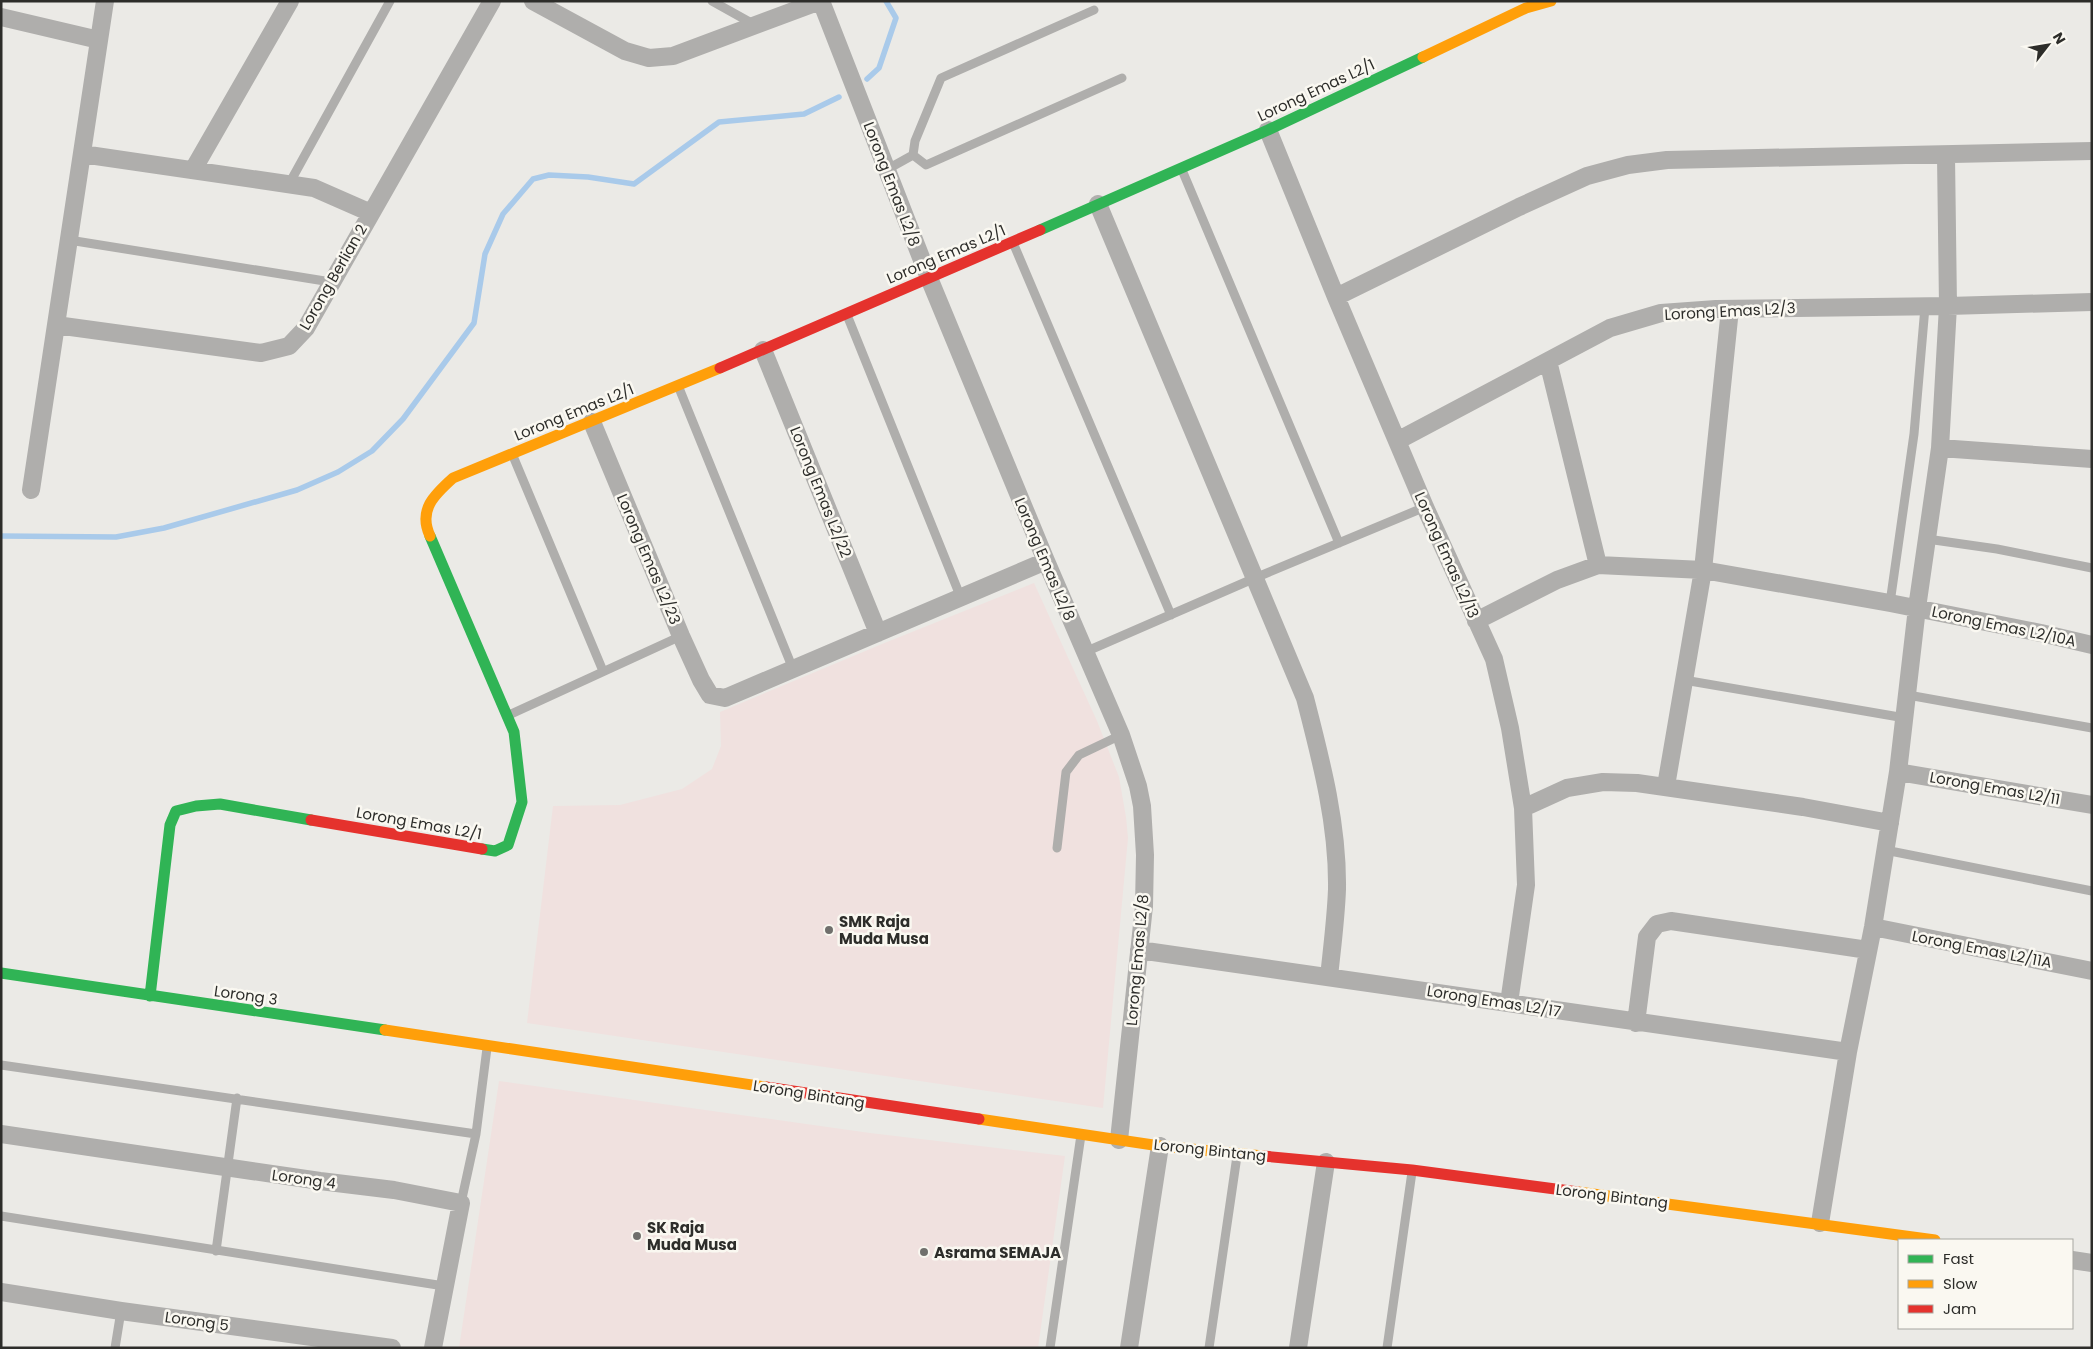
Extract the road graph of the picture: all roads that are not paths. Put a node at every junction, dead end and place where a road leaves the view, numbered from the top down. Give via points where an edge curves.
1 (105, 1) edge
2 (290, 1) edge
3 (390, 1) edge
4 (492, 1) edge
5 (533, 1) edge
6 (712, 1) edge
7 (820, 1) edge
8 (1551, 1) edge
9 (1094, 10) dead end
10 (1, 17) edge
11 (756, 26) junction
12 (99, 40) junction
13 (1122, 78) dead end
14 (1268, 130) junction
15 (2092, 151) edge
16 (82, 154) junction
17 (913, 155) junction
18 (1946, 156) junction
19 (1180, 168) junction
20 (192, 170) junction
21 (886, 170) junction
22 (289, 184) junction
23 (1098, 204) junction
24 (370, 213) junction
25 (69, 240) junction
26 (1013, 242) junction
27 (929, 278) junction
28 (331, 282) junction
29 (1336, 298) junction
30 (2092, 302) edge
31 (1948, 306) junction
32 (1925, 307) junction
33 (1730, 308) junction
34 (846, 312) junction
35 (56, 325) junction
36 (763, 350) junction
37 (1548, 361) junction
38 (678, 386) junction
39 (592, 422) junction
40 (1398, 441) junction
41 (1940, 448) junction
42 (512, 453) junction
43 (2092, 459) edge
44 (31, 490) dead end
45 (1425, 507) junction
46 (1927, 539) junction
47 (1339, 543) junction
48 (1046, 561) junction
49 (1598, 565) junction
50 (2092, 568) edge
51 (1703, 570) junction
52 (1255, 578) junction
53 (961, 598) junction
54 (1890, 602) junction
55 (1917, 608) junction
56 (1171, 615) junction
57 (1476, 621) junction
58 (878, 633) junction
59 (682, 636) junction
60 (2092, 645) edge
61 (1085, 652) junction
62 (793, 669) junction
63 (603, 671) junction
64 (1684, 680) junction
65 (1908, 695) junction
66 (508, 715) junction
67 (1905, 718) junction
68 (2092, 728) edge
69 (1121, 735) junction
70 (1898, 772) junction
71 (1666, 786) junction
72 (2092, 805) edge
73 (1523, 808) junction
74 (1890, 823) junction
75 (1057, 848) dead end
76 (1885, 850) junction
77 (2092, 891) edge
78 (1873, 927) junction
79 (1139, 950) junction
80 (1868, 950) junction
81 (2092, 971) edge
82 (1, 973) edge
83 (1329, 977) junction
84 (150, 996) junction
85 (1509, 1003) junction
86 (1636, 1023) junction
87 (487, 1045) junction
88 (1848, 1052) junction
89 (1, 1065) edge
90 (237, 1098) junction
91 (1, 1134) edge
92 (476, 1134) junction
93 (1082, 1134) junction
94 (1119, 1140) junction
95 (1160, 1146) junction
96 (1237, 1153) junction
97 (1326, 1162) junction
98 (228, 1168) junction
99 (1412, 1170) junction
100 (461, 1202) junction
101 (1, 1216) edge
102 (1820, 1224) junction
103 (1928, 1239) edge
104 (216, 1252) junction
105 (2073, 1260) edge
106 (2092, 1263) edge
107 (444, 1286) junction
108 (1, 1292) edge
109 (121, 1311) junction
110 (115, 1348) edge
111 (392, 1348) edge
112 (433, 1348) edge
113 (1050, 1348) edge
114 (1129, 1348) edge
115 (1209, 1348) edge
116 (1298, 1348) edge
117 (1387, 1348) edge

1 - 12 street
2 - 20 street
3 - 22 lane
4 - 24 street, Lorong Berlian 2
5 - 11 street via 625,51 649,58 673,56
6 - 11 lane
7 - 11 street
7 - 21 street, Lorong Emas L2/8
8 - 14 street, Lorong Emas L2/1 via 1526,8
9 - 17 lane via 941,78 914,141
10 - 12 street
12 - 16 street
13 - 17 lane via 926,165
14 - 19 street, Lorong Emas L2/1
14 - 29 street, Lorong Emas L2/13
15 - 18 street
16 - 20 street
16 - 25 street
17 - 21 lane
18 - 29 street via 1667,160 1628,165 1587,176 1518,206
18 - 31 street
19 - 23 street, Lorong Emas L2/1
19 - 47 lane
20 - 22 street
21 - 27 street, Lorong Emas L2/8
22 - 24 street via 314,188
23 - 26 street, Lorong Emas L2/1
23 - 52 street
24 - 28 street, Lorong Berlian 2
25 - 28 lane
25 - 35 street
26 - 27 street, Lorong Emas L2/1
26 - 56 lane
27 - 34 street, Lorong Emas L2/1
27 - 48 street, Lorong Emas L2/8
28 - 35 street, Lorong Berlian 2 via 306,328 289,346 261,353
29 - 40 street, Lorong Emas L2/13
30 - 31 street, Lorong Emas L2/3
31 - 32 street, Lorong Emas L2/3
31 - 41 street
32 - 33 street, Lorong Emas L2/3
32 - 54 lane via 1914,434
33 - 37 street, Lorong Emas L2/3 via 1661,313 1610,328
33 - 51 street
34 - 36 street, Lorong Emas L2/1
34 - 53 lane
35 - 44 street
36 - 38 street, Lorong Emas L2/1
36 - 58 street, Lorong Emas L2/22
37 - 40 street, Lorong Emas L2/3
37 - 49 street
38 - 39 street, Lorong Emas L2/1
38 - 62 lane
39 - 42 street, Lorong Emas L2/1
39 - 59 street, Lorong Emas L2/23
40 - 45 street, Lorong Emas L2/13
41 - 43 street
41 - 46 street
42 - 63 lane
42 - 66 street, Lorong Emas L2/1 via 453,478 437,492 425,510 425,526
45 - 47 lane
45 - 57 street, Lorong Emas L2/13
46 - 50 lane
46 - 55 street
47 - 52 lane
48 - 53 street
48 - 61 street, Lorong Emas L2/8
49 - 51 street, Lorong Emas L2/10A
49 - 57 street via 1557,580
51 - 54 street, Lorong Emas L2/10A
51 - 64 street
52 - 56 lane
52 - 83 street via 1305,698 1333,824 1337,889
53 - 58 street
54 - 55 street, Lorong Emas L2/10A
55 - 60 street, Lorong Emas L2/10A
55 - 65 street
56 - 61 lane
57 - 73 street, Lorong Emas L2/13 via 1494,659 1510,728
58 - 62 street
59 - 62 street, Lorong Emas L2/23 via 710,695 725,698
59 - 63 lane
61 - 69 street, Lorong Emas L2/8
63 - 66 lane
64 - 67 lane
64 - 71 street
65 - 67 street
65 - 68 lane
66 - 84 street, Lorong Emas L2/1 via 514,732 522,802 508,845 495,851 220,804 176,811 170,825
67 - 70 street
69 - 75 lane via 1079,755 1066,772
69 - 79 street, Lorong Emas L2/8 via 1142,806 1144,906
70 - 72 street, Lorong Emas L2/11
70 - 74 street
71 - 73 street via 1603,782 1567,788
71 - 74 street
73 - 85 street, Lorong Emas L2/13 via 1526,885
74 - 76 street
76 - 77 lane
76 - 78 street
78 - 80 street
78 - 81 street, Lorong Emas L2/11A
79 - 83 street, Lorong Emas L2/17
79 - 94 street, Lorong Emas L2/8
80 - 86 street via 1671,921 1657,924 1648,937
80 - 88 street
82 - 84 street, Lorong 3
83 - 85 street, Lorong Emas L2/17
84 - 87 street, Lorong 3
85 - 86 street, Lorong Emas L2/17
86 - 88 street, Lorong Emas L2/17
87 - 92 lane
87 - 93 street, Lorong Bintang
88 - 102 street
89 - 90 lane
90 - 92 lane
90 - 98 lane
91 - 98 street, Lorong 4
92 - 100 lane
93 - 94 street, Lorong Bintang
93 - 113 lane
94 - 95 street, Lorong Bintang
95 - 96 street, Lorong Bintang
95 - 114 street
96 - 97 street, Lorong Bintang
96 - 115 lane
97 - 99 street, Lorong Bintang
97 - 116 street
98 - 100 street, Lorong 4
98 - 104 lane
99 - 102 street, Lorong Bintang
99 - 117 lane
100 - 107 street
101 - 104 lane
102 - 103 street, Lorong Bintang
104 - 107 lane
105 - 106 street
107 - 112 street
108 - 109 street, Lorong 5
109 - 110 lane
109 - 111 street, Lorong 5

